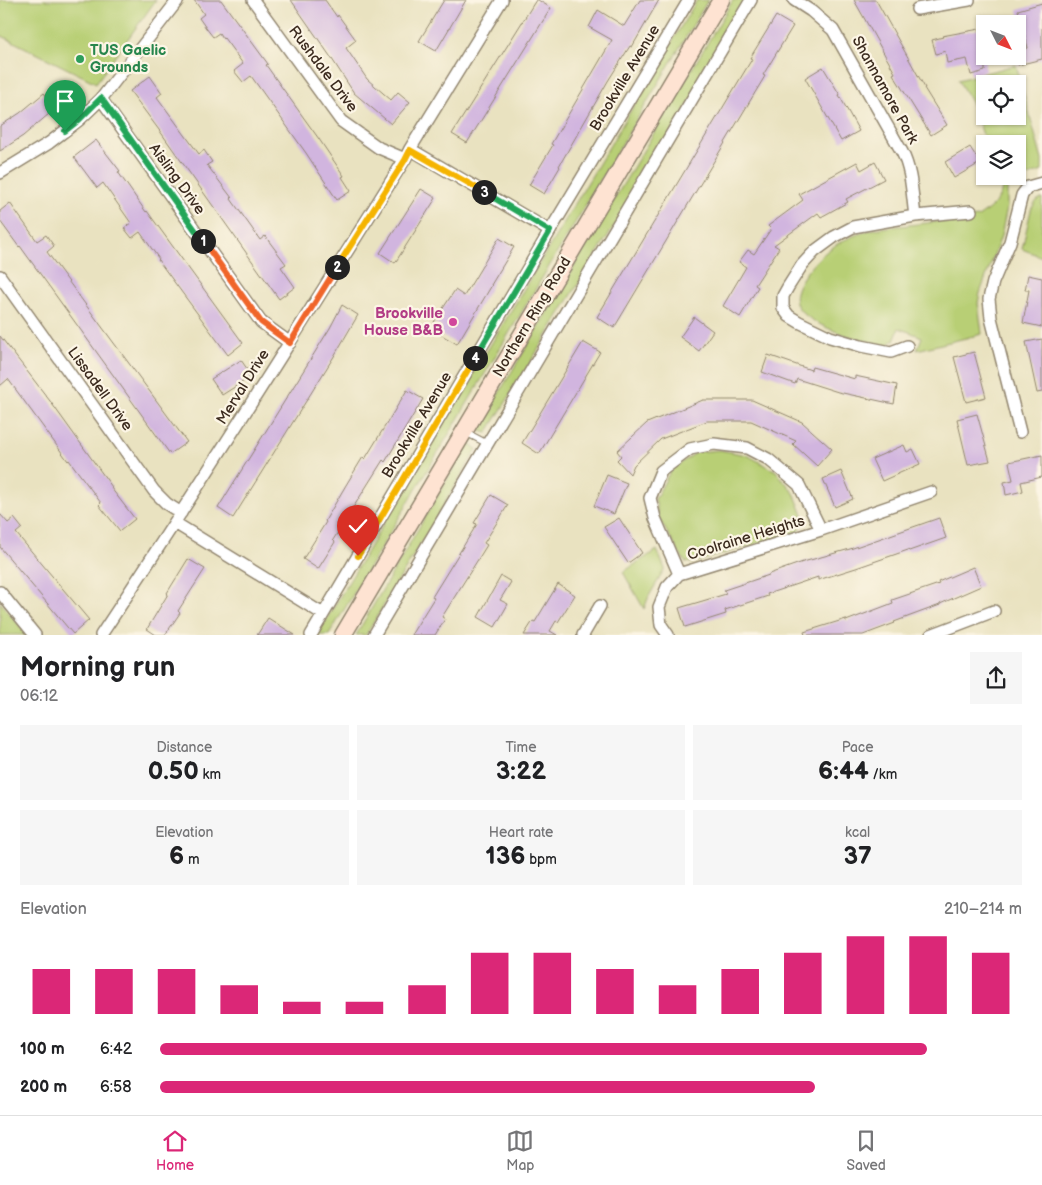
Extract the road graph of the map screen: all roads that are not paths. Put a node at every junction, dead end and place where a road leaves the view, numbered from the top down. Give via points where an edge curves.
1 (178, 0) edge
2 (253, 0) edge
3 (502, 0) edge
4 (689, 0) edge
5 (721, 0) edge
6 (751, 0) edge
7 (794, 0) edge
8 (969, 0) edge
9 (917, 9) dead end
10 (101, 98) junction
11 (408, 154) junction
12 (0, 173) edge
13 (1042, 183) edge
14 (972, 211) dead end
15 (914, 216) junction
16 (550, 231) junction
17 (0, 276) edge
18 (290, 343) junction
19 (907, 346) dead end
20 (463, 431) junction
21 (1020, 432) dead end
22 (488, 444) junction
23 (931, 492) dead end
24 (178, 518) junction
25 (821, 530) junction
26 (679, 574) junction
27 (0, 592) edge
28 (600, 606) dead end
29 (994, 611) dead end
30 (323, 614) junction
31 (35, 635) edge
32 (101, 635) edge
33 (311, 635) edge
34 (343, 635) edge
35 (374, 635) edge
36 (583, 635) edge
37 (668, 635) edge
38 (931, 635) edge

1 - 10 street
2 - 11 street, Rushdale Drive via 341,121 379,148
3 - 11 street, Merval Drive
4 - 16 street, Brookville Avenue
5 - 20 main road, Northern Ring Road
6 - 22 street
7 - 15 street, Shannamore Park via 833,30 902,152 908,168
8 - 9 street
10 - 12 street via 49,144
10 - 18 street, Aisling Drive via 261,322
11 - 16 street, Rushdale Drive
11 - 18 street, Merval Drive
13 - 21 street via 1028,187 1022,195 1010,242 989,299
14 - 15 street
15 - 19 street via 853,227 834,237 802,265 783,296 784,308 790,316 830,337 891,352
16 - 30 street, Brookville Avenue
17 - 24 street, Lissadell Drive via 154,491
18 - 24 street, Merval Drive
20 - 22 lane
20 - 34 main road, Northern Ring Road
22 - 35 street
23 - 25 street, Coolraine Heights
24 - 30 street, Lissadell Drive
24 - 32 street, Merval Drive
25 - 26 street, Coolraine Heights
25 - 26 street, Coolraine Heights via 799,485 768,459 747,448 714,444 690,449 661,471 650,498
26 - 37 street, Coolraine Heights via 667,587 659,607 661,625
27 - 31 street
28 - 36 street
29 - 38 street
30 - 33 street, Brookville Avenue

